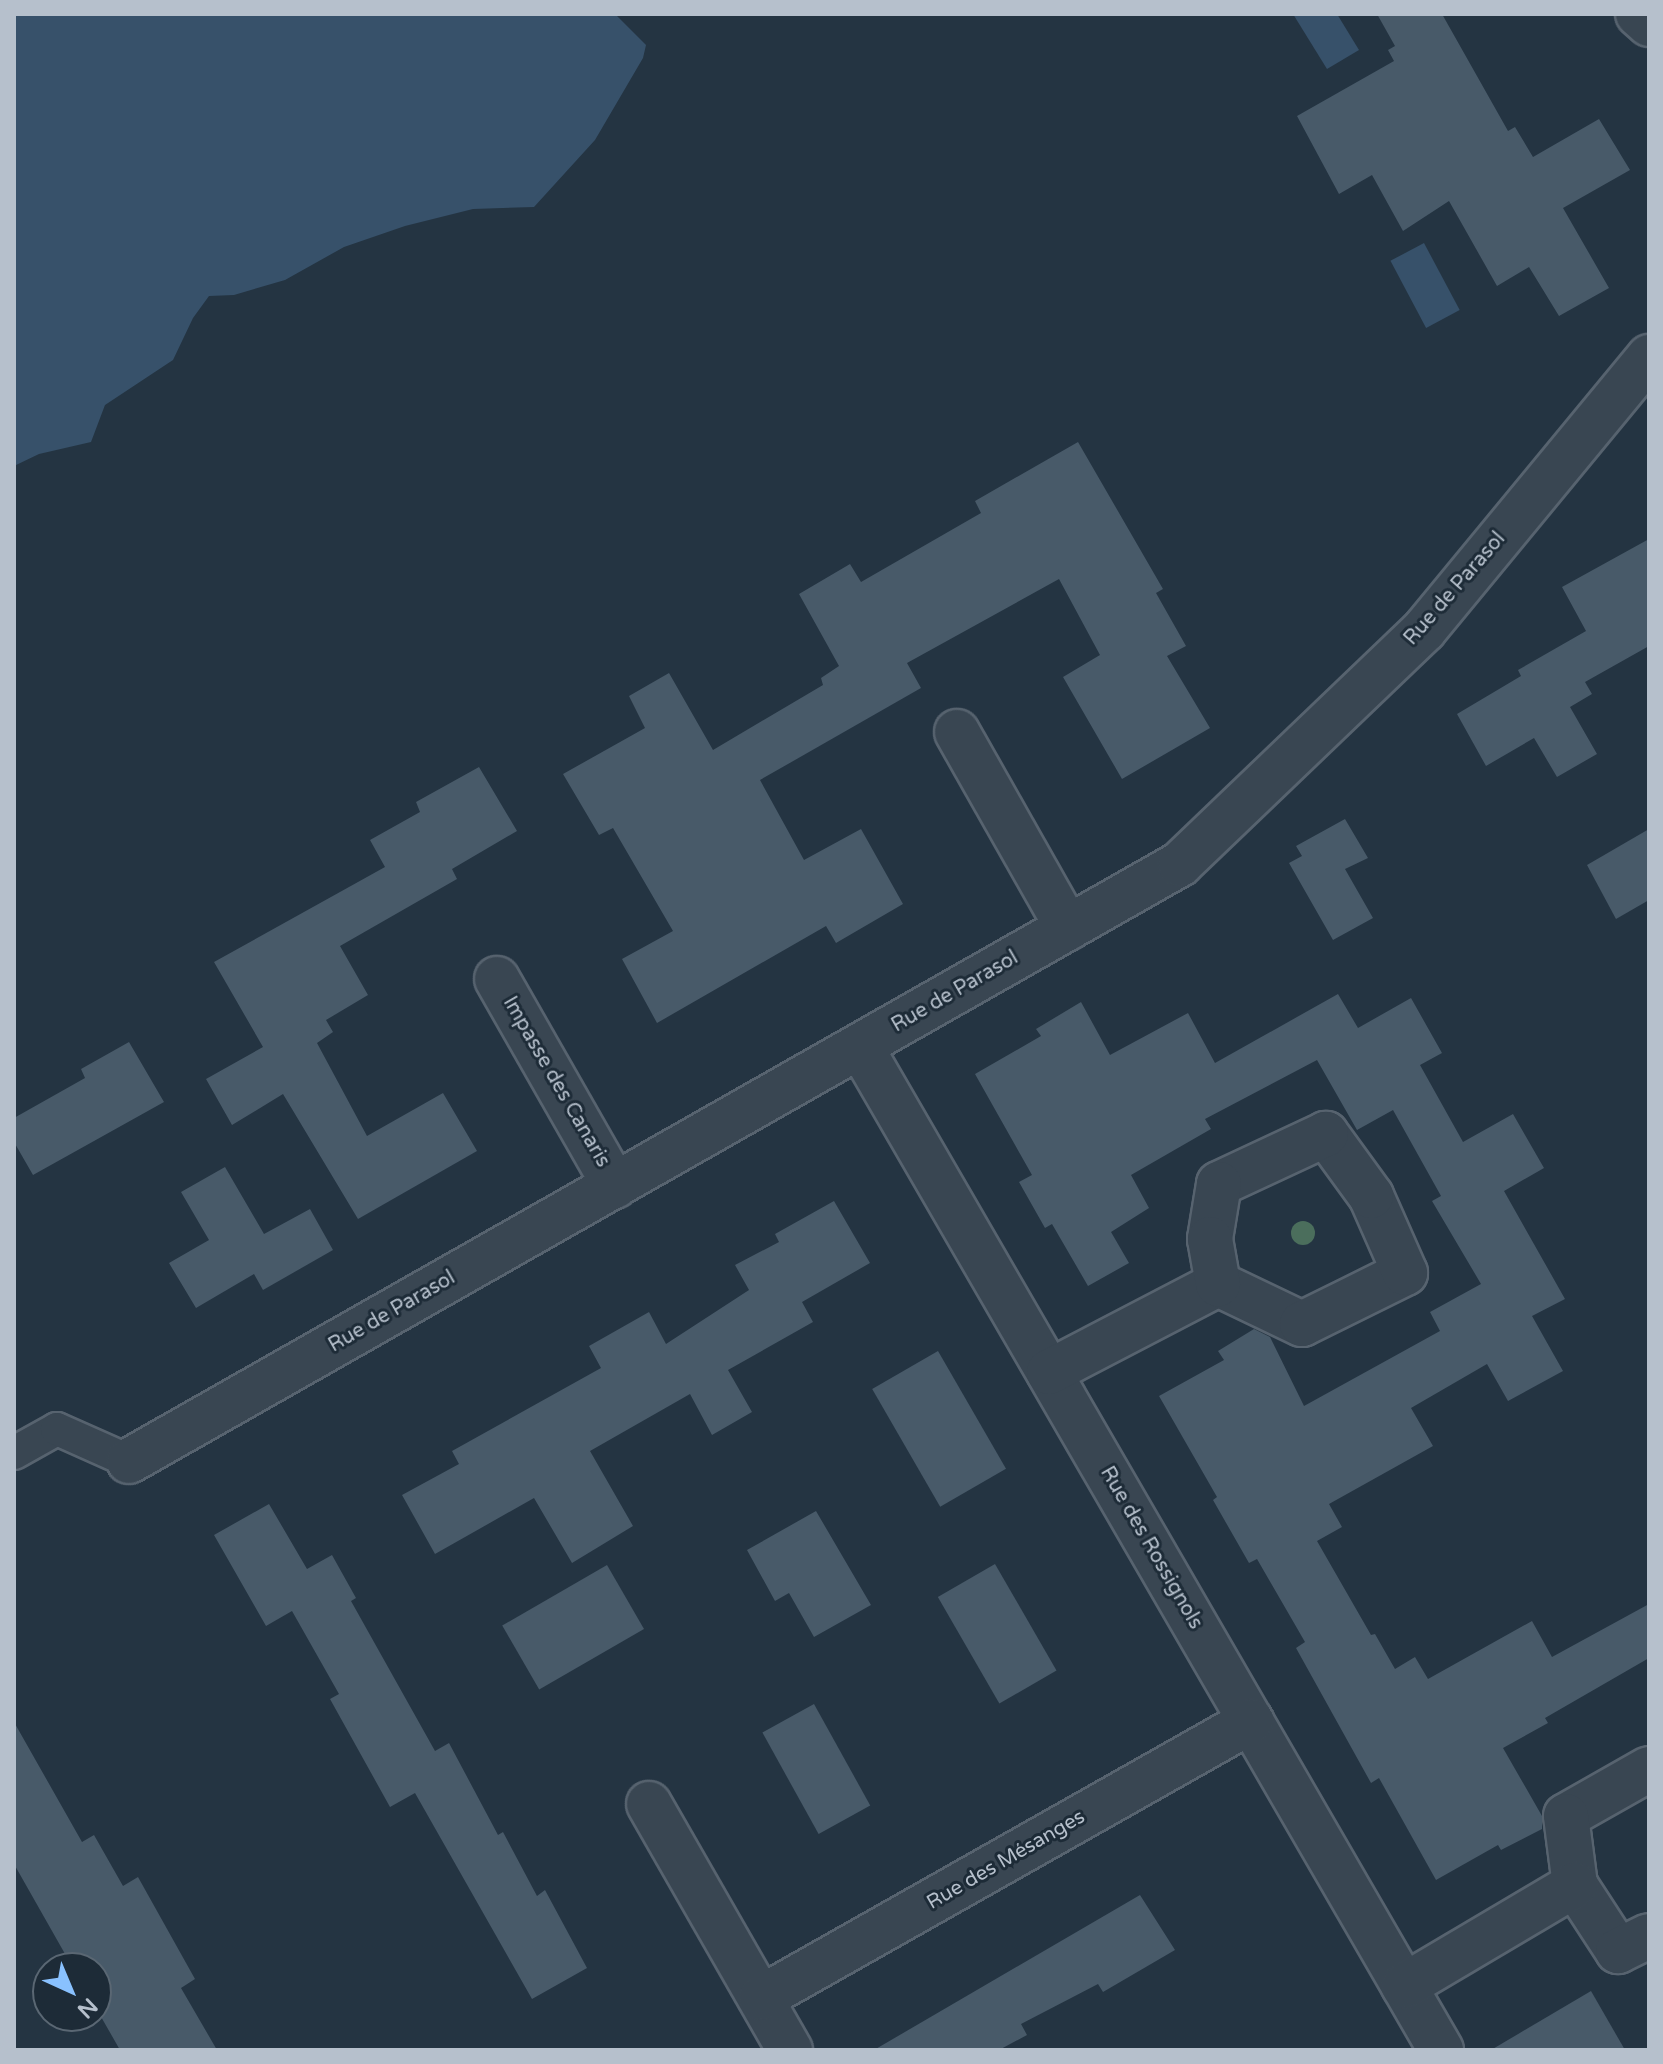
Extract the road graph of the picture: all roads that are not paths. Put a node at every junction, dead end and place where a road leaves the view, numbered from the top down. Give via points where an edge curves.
1 (1638, 14) edge
2 (1649, 24) edge
3 (1649, 357) edge
4 (957, 732) dead end
5 (1068, 928) junction
6 (497, 979) dead end
7 (860, 1046) junction
8 (615, 1186) junction
9 (1218, 1284) junction
10 (1049, 1372) junction
11 (14, 1453) edge
12 (129, 1461) joint
13 (1251, 1721) junction
14 (1649, 1769) edge
15 (649, 1804) dead end
16 (1575, 1885) junction
17 (1649, 1936) edge
18 (1404, 1986) junction
19 (761, 1998) junction
20 (790, 2050) edge
21 (1441, 2050) edge

1 - 2 street
3 - 5 street, Rue de Parasol via 1424,630 1180,864
4 - 5 street
5 - 7 street, Rue de Parasol
6 - 8 street, Impasse des Canaris
7 - 8 street, Rue de Parasol
7 - 10 street, Rue des Rossignols
8 - 12 street, Rue de Parasol
9 - 9 street via 1302,1324 1405,1273 1371,1196 1326,1134 1219,1184 1210,1239
9 - 10 street
10 - 13 street, Rue des Rossignols
11 - 12 lane via 57,1429
13 - 18 street, Rue des Rossignols
13 - 19 street, Rue des Mésanges
14 - 16 street via 1566,1816
15 - 19 street
16 - 17 street via 1618,1951
16 - 18 street
18 - 21 street, Rue des Rossignols
19 - 20 street

